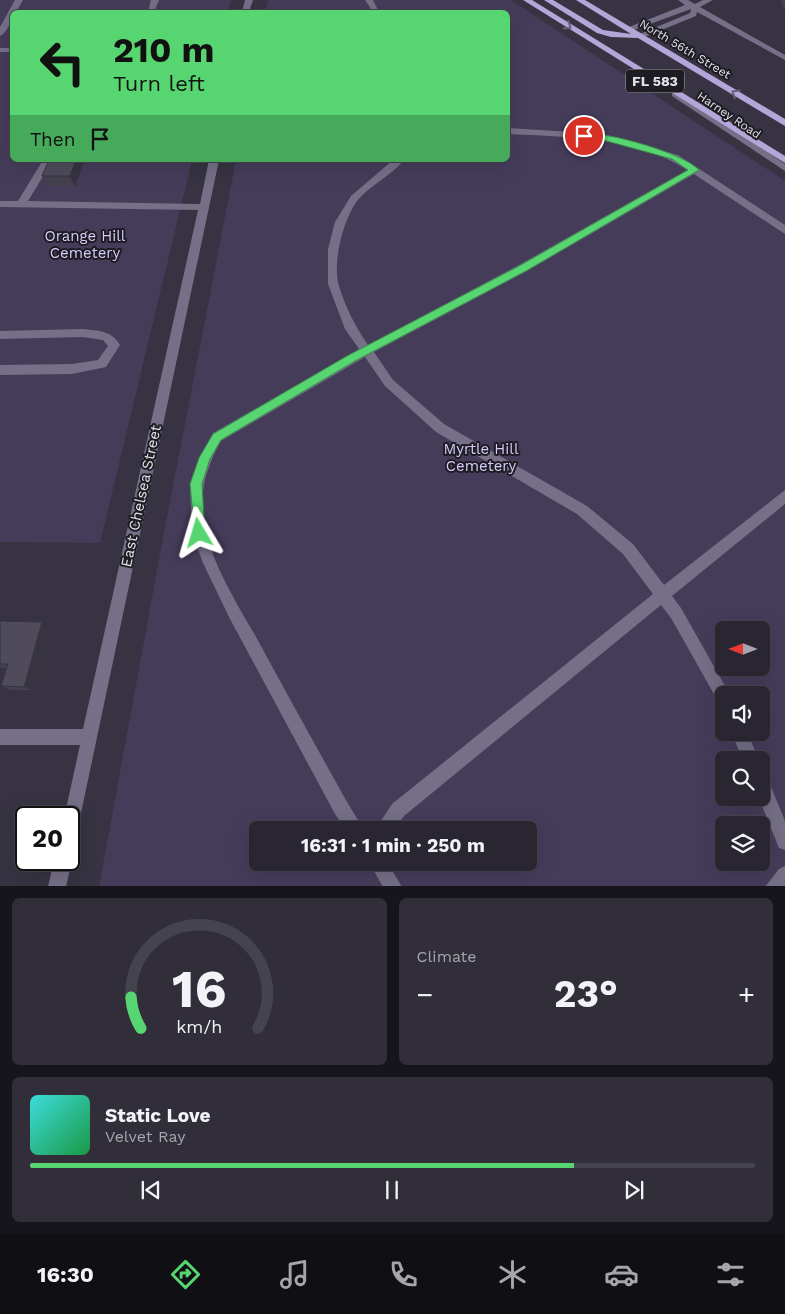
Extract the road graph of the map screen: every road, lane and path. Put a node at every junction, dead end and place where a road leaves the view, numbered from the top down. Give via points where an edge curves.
1 (527, 0) edge
2 (548, 0) edge
3 (580, 0) edge
4 (682, 0) edge
5 (709, 0) edge
6 (695, 7) junction
7 (10, 16) edge
8 (628, 29) junction
9 (0, 34) edge
10 (638, 36) junction
11 (785, 58) edge
12 (658, 82) junction
13 (781, 121) edge
14 (510, 131) edge
15 (785, 160) edge
16 (47, 162) edge
17 (214, 162) edge
18 (397, 162) edge
19 (785, 168) edge
20 (694, 170) junction
21 (0, 204) edge
22 (21, 204) junction
23 (204, 206) junction
24 (785, 230) edge
25 (0, 336) edge
26 (366, 350) junction
27 (0, 370) edge
28 (785, 496) edge
29 (663, 595) junction
30 (717, 686) edge
31 (0, 737) edge
32 (90, 737) junction
33 (770, 805) edge
34 (75, 806) edge
35 (350, 821) edge
36 (390, 821) edge
37 (785, 842) edge
38 (60, 871) edge
39 (383, 871) edge
40 (785, 874) edge
41 (57, 886) edge
42 (393, 886) edge
43 (774, 886) edge

1 -> 12 main road, FL 583
2 - 10 main road via 597,32
3 - 8 main road, North 56th Street / FL 583
4 - 6 street
5 - 6 street
6 - 8 street via 686,7
6 - 10 street via 693,14
6 - 11 street
7 - 9 street
8 - 10 main road, North 56th Street / FL 583
13 -> 10 main road, North 56th Street / FL 583
12 - 15 main road, FL 583
12 - 19 street, Harney Road
14 - 20 street via 603,137 675,157
16 - 22 street
17 - 23 street, East Chelsea Street
18 - 26 street via 354,198 340,222 333,249 333,284 352,329
20 - 24 street
20 - 26 street via 522,268
21 - 22 street
22 - 23 street
23 - 32 street, East Chelsea Street
25 - 27 street via 84,333 106,336 114,345 102,364 72,369
26 - 29 street via 389,383 440,428 582,510 628,549
26 - 35 street via 217,437 196,484 199,533 208,558 235,614
28 - 29 street
29 - 30 street
29 - 36 street via 398,810
31 - 32 street
32 - 34 street, East Chelsea Street
33 - 37 street
38 - 41 street
39 - 42 street
40 - 43 street

